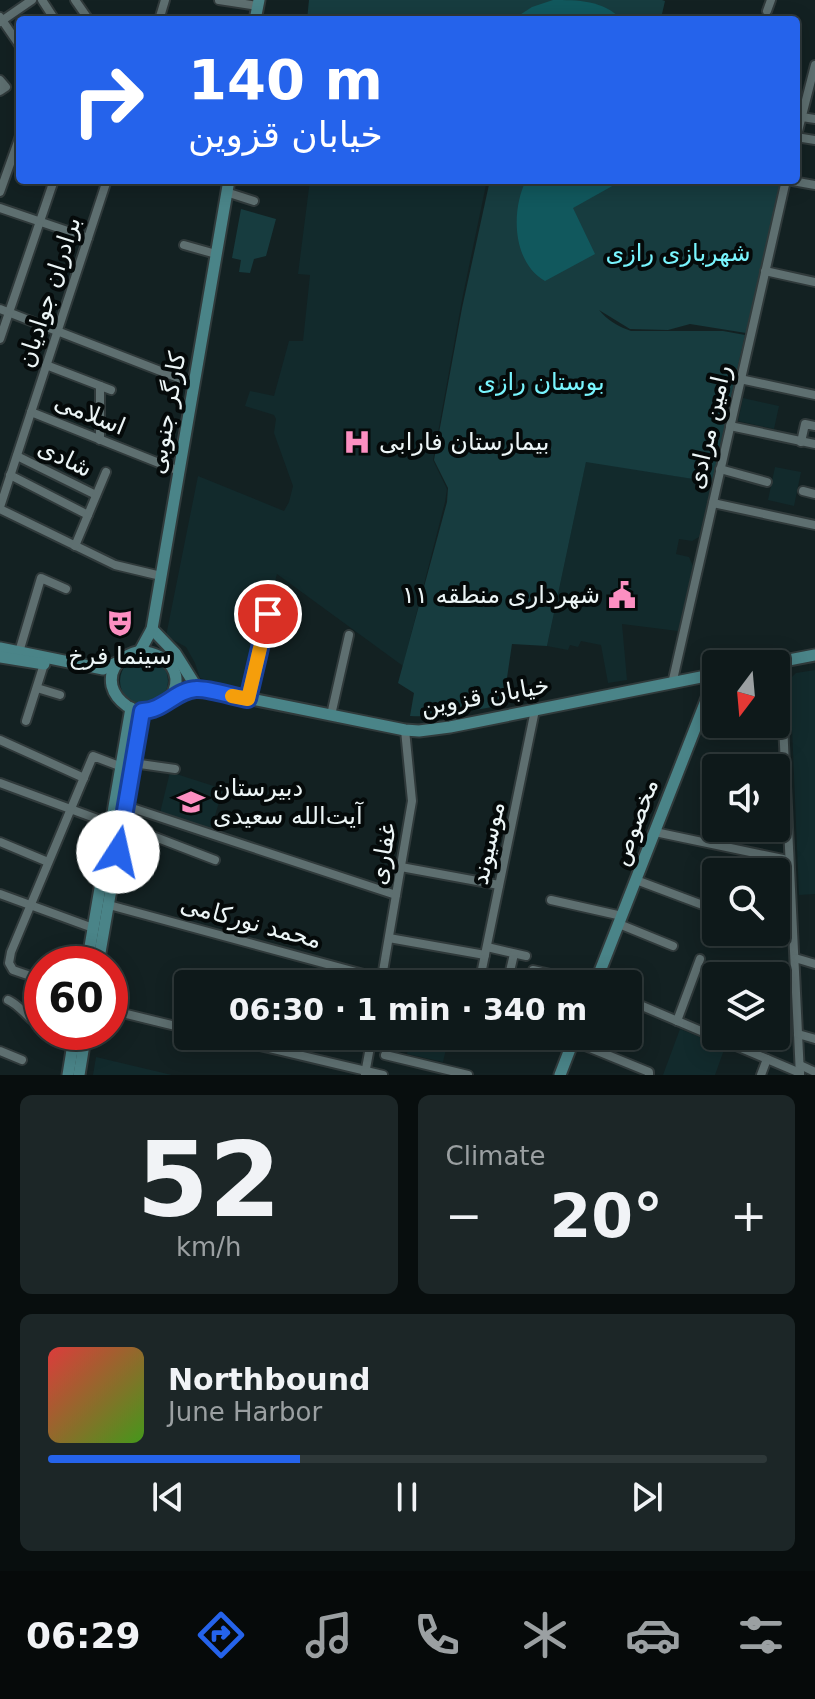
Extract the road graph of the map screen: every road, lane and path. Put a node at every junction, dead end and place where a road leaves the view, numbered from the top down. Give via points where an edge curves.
1 (32, 0) edge
2 (219, 0) edge
3 (771, 0) edge
4 (258, 3) edge
5 (767, 11) dead end
6 (1, 19) edge
7 (16, 40) edge
8 (815, 65) edge
9 (0, 80) edge
10 (812, 87) edge
11 (0, 91) edge
12 (802, 117) junction
13 (815, 119) edge
14 (800, 124) edge
15 (16, 147) edge
16 (53, 184) edge
17 (106, 184) edge
18 (786, 184) edge
19 (228, 186) edge
20 (1, 188) edge
21 (254, 201) dead end
22 (0, 208) edge
23 (40, 222) junction
24 (88, 238) junction
25 (184, 245) dead end
26 (216, 254) junction
27 (765, 271) junction
28 (815, 282) edge
29 (4, 311) edge
30 (57, 331) junction
31 (0, 339) edge
32 (46, 365) junction
33 (740, 379) junction
34 (194, 384) junction
35 (100, 386) junction
36 (111, 390) dead end
37 (815, 395) edge
38 (31, 412) junction
39 (730, 426) junction
40 (815, 426) edge
41 (100, 440) junction
42 (801, 442) junction
43 (815, 444) edge
44 (17, 456) junction
45 (720, 469) junction
46 (179, 471) junction
47 (106, 472) dead end
48 (6, 479) edge
49 (767, 482) dead end
50 (803, 491) dead end
51 (815, 494) edge
52 (96, 495) junction
53 (713, 503) junction
54 (0, 508) edge
55 (88, 515) junction
56 (815, 525) edge
57 (75, 546) junction
58 (161, 576) junction
59 (66, 589) dead end
60 (268, 614) dead end
61 (152, 629) junction
62 (349, 635) dead end
63 (0, 648) edge
64 (140, 651) junction
65 (19, 652) junction
66 (815, 655) edge
67 (0, 657) edge
68 (790, 660) edge
69 (116, 663) junction
70 (44, 664) junction
71 (112, 678) junction
72 (702, 678) edge
73 (672, 684) junction
74 (37, 688) junction
75 (197, 688) junction
76 (60, 695) dead end
77 (248, 699) junction
78 (169, 700) junction
79 (136, 710) junction
80 (535, 710) junction
81 (702, 711) edge
82 (331, 715) junction
83 (26, 721) dead end
84 (405, 730) junction
85 (779, 738) edge
86 (0, 740) edge
87 (128, 765) junction
88 (175, 769) dead end
89 (84, 778) junction
90 (0, 783) edge
91 (126, 806) junction
92 (71, 809) junction
93 (117, 827) junction
94 (655, 832) junction
95 (0, 842) edge
96 (778, 858) edge
97 (215, 860) dead end
98 (48, 862) junction
99 (401, 867) junction
100 (636, 880) junction
101 (499, 885) junction
102 (0, 894) edge
103 (396, 895) junction
104 (551, 900) dead end
105 (29, 905) junction
106 (109, 905) junction
107 (702, 905) edge
108 (620, 920) junction
109 (93, 928) junction
110 (389, 938) junction
111 (90, 946) edge
112 (101, 946) edge
113 (673, 946) dead end
114 (486, 951) junction
115 (514, 954) junction
116 (526, 956) dead end
117 (795, 958) junction
118 (700, 959) dead end
119 (815, 964) edge
120 (342, 970) edge
121 (384, 970) edge
122 (482, 970) edge
123 (510, 970) edge
124 (600, 970) edge
125 (24, 974) edge
126 (8, 1000) dead end
127 (642, 1006) edge
128 (24, 1011) edge
129 (128, 1014) edge
130 (677, 1021) junction
131 (174, 1026) edge
132 (798, 1034) junction
133 (815, 1039) edge
134 (72, 1050) edge
135 (83, 1050) edge
136 (274, 1050) edge
137 (370, 1050) edge
138 (569, 1050) edge
139 (600, 1050) edge
140 (0, 1051) edge
141 (385, 1055) dead end
142 (767, 1059) junction
143 (22, 1060) dead end
144 (800, 1071) edge
145 (815, 1072) edge
146 (366, 1073) edge
147 (68, 1075) edge
148 (79, 1075) edge
149 (383, 1075) edge
150 (468, 1075) edge
151 (560, 1075) edge
152 (649, 1075) edge
153 (761, 1075) edge

1 - 6 street
2 - 4 street
3 - 5 street
6 - 7 street
8 - 10 street
9 - 11 street via 6,87
10 - 12 street
12 - 13 street
12 - 14 street
15 - 20 street
16 - 23 street
17 - 24 street, برادران جوادیان
18 - 27 street, رامین مرادی
19 - 21 street
19 - 26 main road, کارگر جنوبی
22 - 23 street
23 - 24 street
23 - 29 street
24 - 30 street, برادران جوادیان
25 - 26 street
26 - 34 main road, کارگر جنوبی
27 - 28 street
27 - 33 street, رامین مرادی
29 - 30 street
29 - 31 street
30 - 32 street, برادران جوادیان
30 - 34 street
32 - 35 street
32 - 38 street, برادران جوادیان
33 - 37 street
33 - 39 street, رامین مرادی
34 - 46 main road, کارگر جنوبی
35 - 36 street
35 - 41 street
38 - 41 street, اسلامی
38 - 44 street, برادران جوادیان
39 - 42 street
39 - 45 street, رامین مرادی
40 - 42 street via 805,424
41 - 46 street, اسلامی
42 - 43 street
44 - 48 street, برادران جوادیان
44 - 52 street, شادی
45 - 49 street
45 - 53 street, رامین مرادی
46 - 58 main road, کارگر جنوبی
47 - 52 street
48 - 54 street, برادران جوادیان
48 - 55 street
50 - 51 street
52 - 55 street
53 - 56 street
53 - 73 street, رامین مرادی
54 - 57 street
55 - 57 street
57 - 58 street via 123,568
58 - 61 main road, کارگر جنوبی
59 - 65 street via 41,578
60 - 77 street
61 - 64 main road, کارگر جنوبی
61 - 75 main road
62 - 82 street
63 - 65 main road
64 - 69 main road
64 - 78 main road via 159,655 171,665 177,679
65 - 69 main road via 103,669
66 - 68 main road
67 - 70 main road
69 - 71 main road
70 - 71 main road
70 - 74 street
71 - 79 main road via 119,699
72 - 73 main road, خیابان قزوین
73 - 80 main road, خیابان قزوین
74 - 76 street
74 - 83 street
75 - 77 main road, خیابان قزوین
75 - 78 main road
77 - 82 main road, خیابان قزوین
78 - 79 main road via 153,710
79 - 87 main road
80 - 84 main road, خیابان قزوین
80 - 101 street, موسیوند
81 - 94 main road, مخصوص
82 - 84 main road, خیابان قزوین
84 - 99 street, غفاری via 412,801
85 - 117 street
86 - 89 street
87 - 88 street
87 - 89 street via 93,756
87 - 91 main road
87 - 93 main road
89 - 92 street
90 - 92 street
91 - 93 main road
91 - 103 street
92 - 93 street
92 - 98 street
93 - 97 street
93 - 106 main road
93 - 109 main road
94 - 96 street
94 - 100 main road, مخصوص
95 - 98 street
98 - 105 street
99 - 101 street
99 - 103 street, غفاری
100 - 107 street
100 - 108 main road, مخصوص
101 - 114 street, موسیوند
102 - 105 street
103 - 110 street, غفاری
104 - 108 street
105 - 109 street
105 - 125 street via 9,958 13,970
106 - 112 main road
106 - 120 street, محمد نورکامی
108 - 113 street
108 - 124 main road, مخصوص
109 - 111 main road
110 - 114 street
110 - 121 street, غفاری
114 - 115 street
114 - 122 street, موسیوند
115 - 116 street
115 - 123 street
117 - 119 street
117 - 132 street
118 - 130 street
126 - 128 street
127 - 130 street
129 - 131 street
130 - 142 street
132 - 133 street
132 - 144 street
134 - 147 main road
135 - 148 main road
136 - 146 street
137 - 146 street
138 - 151 main road
139 - 152 street
140 - 143 street
141 - 150 street
142 - 144 street
142 - 153 street
144 - 145 street
146 - 149 street

